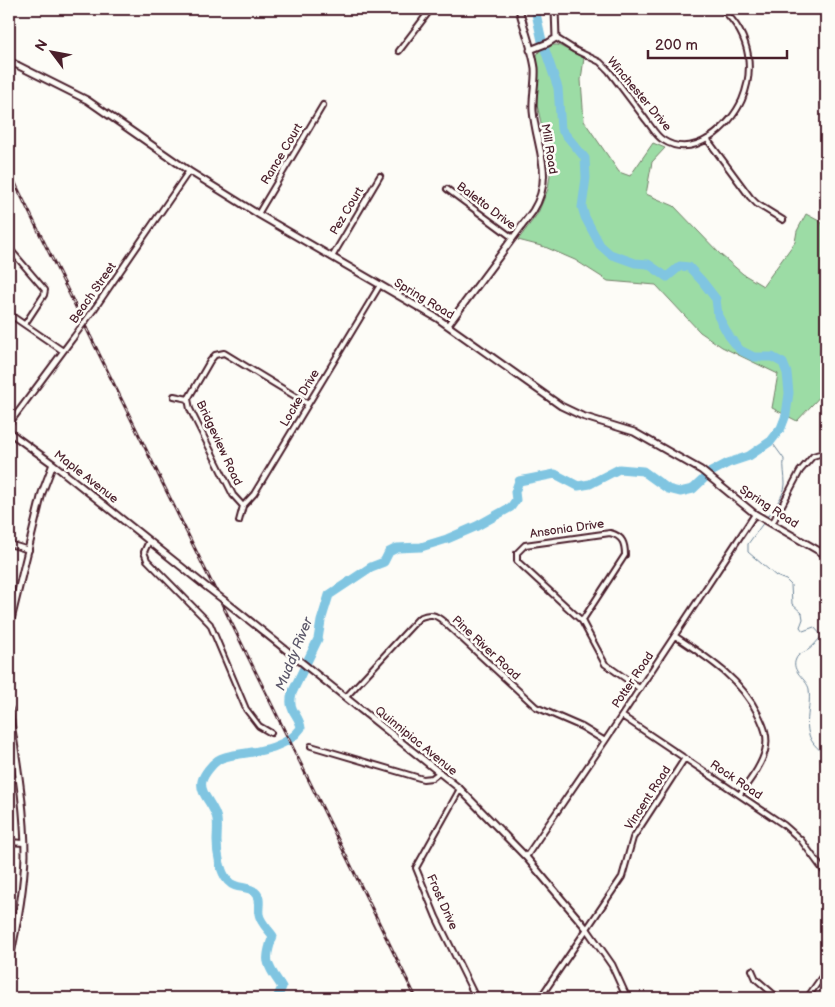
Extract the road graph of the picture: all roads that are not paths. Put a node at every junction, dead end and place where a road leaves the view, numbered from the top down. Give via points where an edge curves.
1 (430, 9) edge
2 (519, 9) edge
3 (555, 9) edge
4 (722, 9) edge
5 (556, 38) junction
6 (530, 50) junction
7 (399, 51) dead end
8 (9, 61) edge
9 (323, 105) dead end
10 (707, 140) junction
11 (190, 171) junction
12 (380, 176) dead end
13 (447, 189) dead end
14 (258, 214) junction
15 (783, 220) dead end
16 (513, 238) junction
17 (9, 248) edge
18 (332, 257) junction
19 (380, 285) junction
20 (9, 314) edge
21 (25, 324) junction
22 (448, 325) junction
23 (63, 351) junction
24 (174, 396) dead end
25 (188, 399) junction
26 (308, 404) junction
27 (9, 424) edge
28 (9, 432) edge
29 (826, 452) edge
30 (53, 464) junction
31 (243, 506) junction
32 (755, 514) junction
33 (239, 521) dead end
34 (772, 524) junction
35 (149, 541) junction
36 (9, 544) edge
37 (28, 550) junction
38 (826, 556) edge
39 (12, 602) edge
40 (582, 621) junction
41 (9, 628) edge
42 (675, 636) junction
43 (640, 688) junction
44 (346, 697) junction
45 (9, 709) edge
46 (622, 716) junction
47 (271, 733) dead end
48 (605, 741) junction
49 (311, 746) dead end
50 (685, 758) junction
51 (440, 772) junction
52 (9, 779) edge
53 (19, 779) junction
54 (460, 789) junction
55 (740, 794) junction
56 (9, 842) edge
57 (24, 843) junction
58 (526, 857) junction
59 (826, 874) edge
60 (586, 928) junction
61 (9, 962) edge
62 (752, 970) dead end
63 (826, 971) edge
64 (476, 998) edge
65 (540, 998) edge
66 (627, 998) edge
67 (778, 998) edge
68 (807, 998) edge

1 - 7 street
2 - 6 street, Mill Road
3 - 5 street
4 - 10 street, Winchester Drive via 736,23 743,39 748,54 748,71 743,99 736,111
5 - 6 street
5 - 10 street, Winchester Drive via 609,70 662,140 681,146
6 - 16 street, Mill Road via 535,69 533,112 544,177 536,206
8 - 11 street, Spring Road via 87,100
9 - 14 street, Rance Court
10 - 15 street via 750,197
11 - 14 street, Spring Road
11 - 23 street, Beach Street, bridge
12 - 18 street, Pez Court
13 - 16 street, Baletto Drive
14 - 18 street, Spring Road
16 - 22 street, Mill Road
17 - 21 street via 45,290
18 - 19 street, Spring Road
19 - 22 street, Spring Road
19 - 26 street, Locke Drive
20 - 21 street
21 - 23 street
22 - 32 street, Spring Road via 561,406 634,432 705,472
23 - 27 street, Beach Street
24 - 25 street, Bridgeview Road
25 - 26 street via 215,355 224,353
25 - 31 street, Bridgeview Road via 233,495
26 - 31 street, Locke Drive via 254,494
28 - 30 street, Maple Avenue
29 - 34 street via 813,456 800,471
30 - 35 street, Maple Avenue
30 - 37 street
31 - 33 street, Locke Drive
32 - 34 street, Spring Road
32 - 42 street, Potter Road
34 - 38 street, Spring Road
35 - 44 street, Quinnipiac Avenue, bridge
35 - 47 street via 144,552 147,560 210,624 246,709 259,726
36 - 37 street
37 - 39 street
39 - 41 street
40 - 40 street, Ansonia Drive via 517,561 520,548 610,533 620,537 625,544 625,555
40 - 43 street, Ansonia Drive via 605,664
42 - 43 street, Potter Road
42 - 55 street via 712,660 735,680 754,706 764,727 766,744 762,760
43 - 46 street, Potter Road
44 - 48 street, Pine River Road via 419,618 434,615 536,707 582,726
44 - 51 street, Quinnipiac Avenue
45 - 53 street
46 - 48 street, Potter Road
46 - 50 street, Rock Road
48 - 58 street, Potter Road
49 - 51 street via 423,780
50 - 55 street, Rock Road
50 - 60 street, Vincent Road via 633,838 622,877
51 - 54 street, Quinnipiac Avenue
52 - 53 street
53 - 57 street
54 - 58 street, Quinnipiac Avenue
54 - 64 street, Frost Drive via 416,868
55 - 59 street, Rock Road via 789,829
56 - 57 street
57 - 61 street via 22,888
58 - 60 street, Quinnipiac Avenue
60 - 65 street, Vincent Road
60 - 66 street, Quinnipiac Avenue via 612,965
62 - 67 street via 756,979
63 - 68 street

